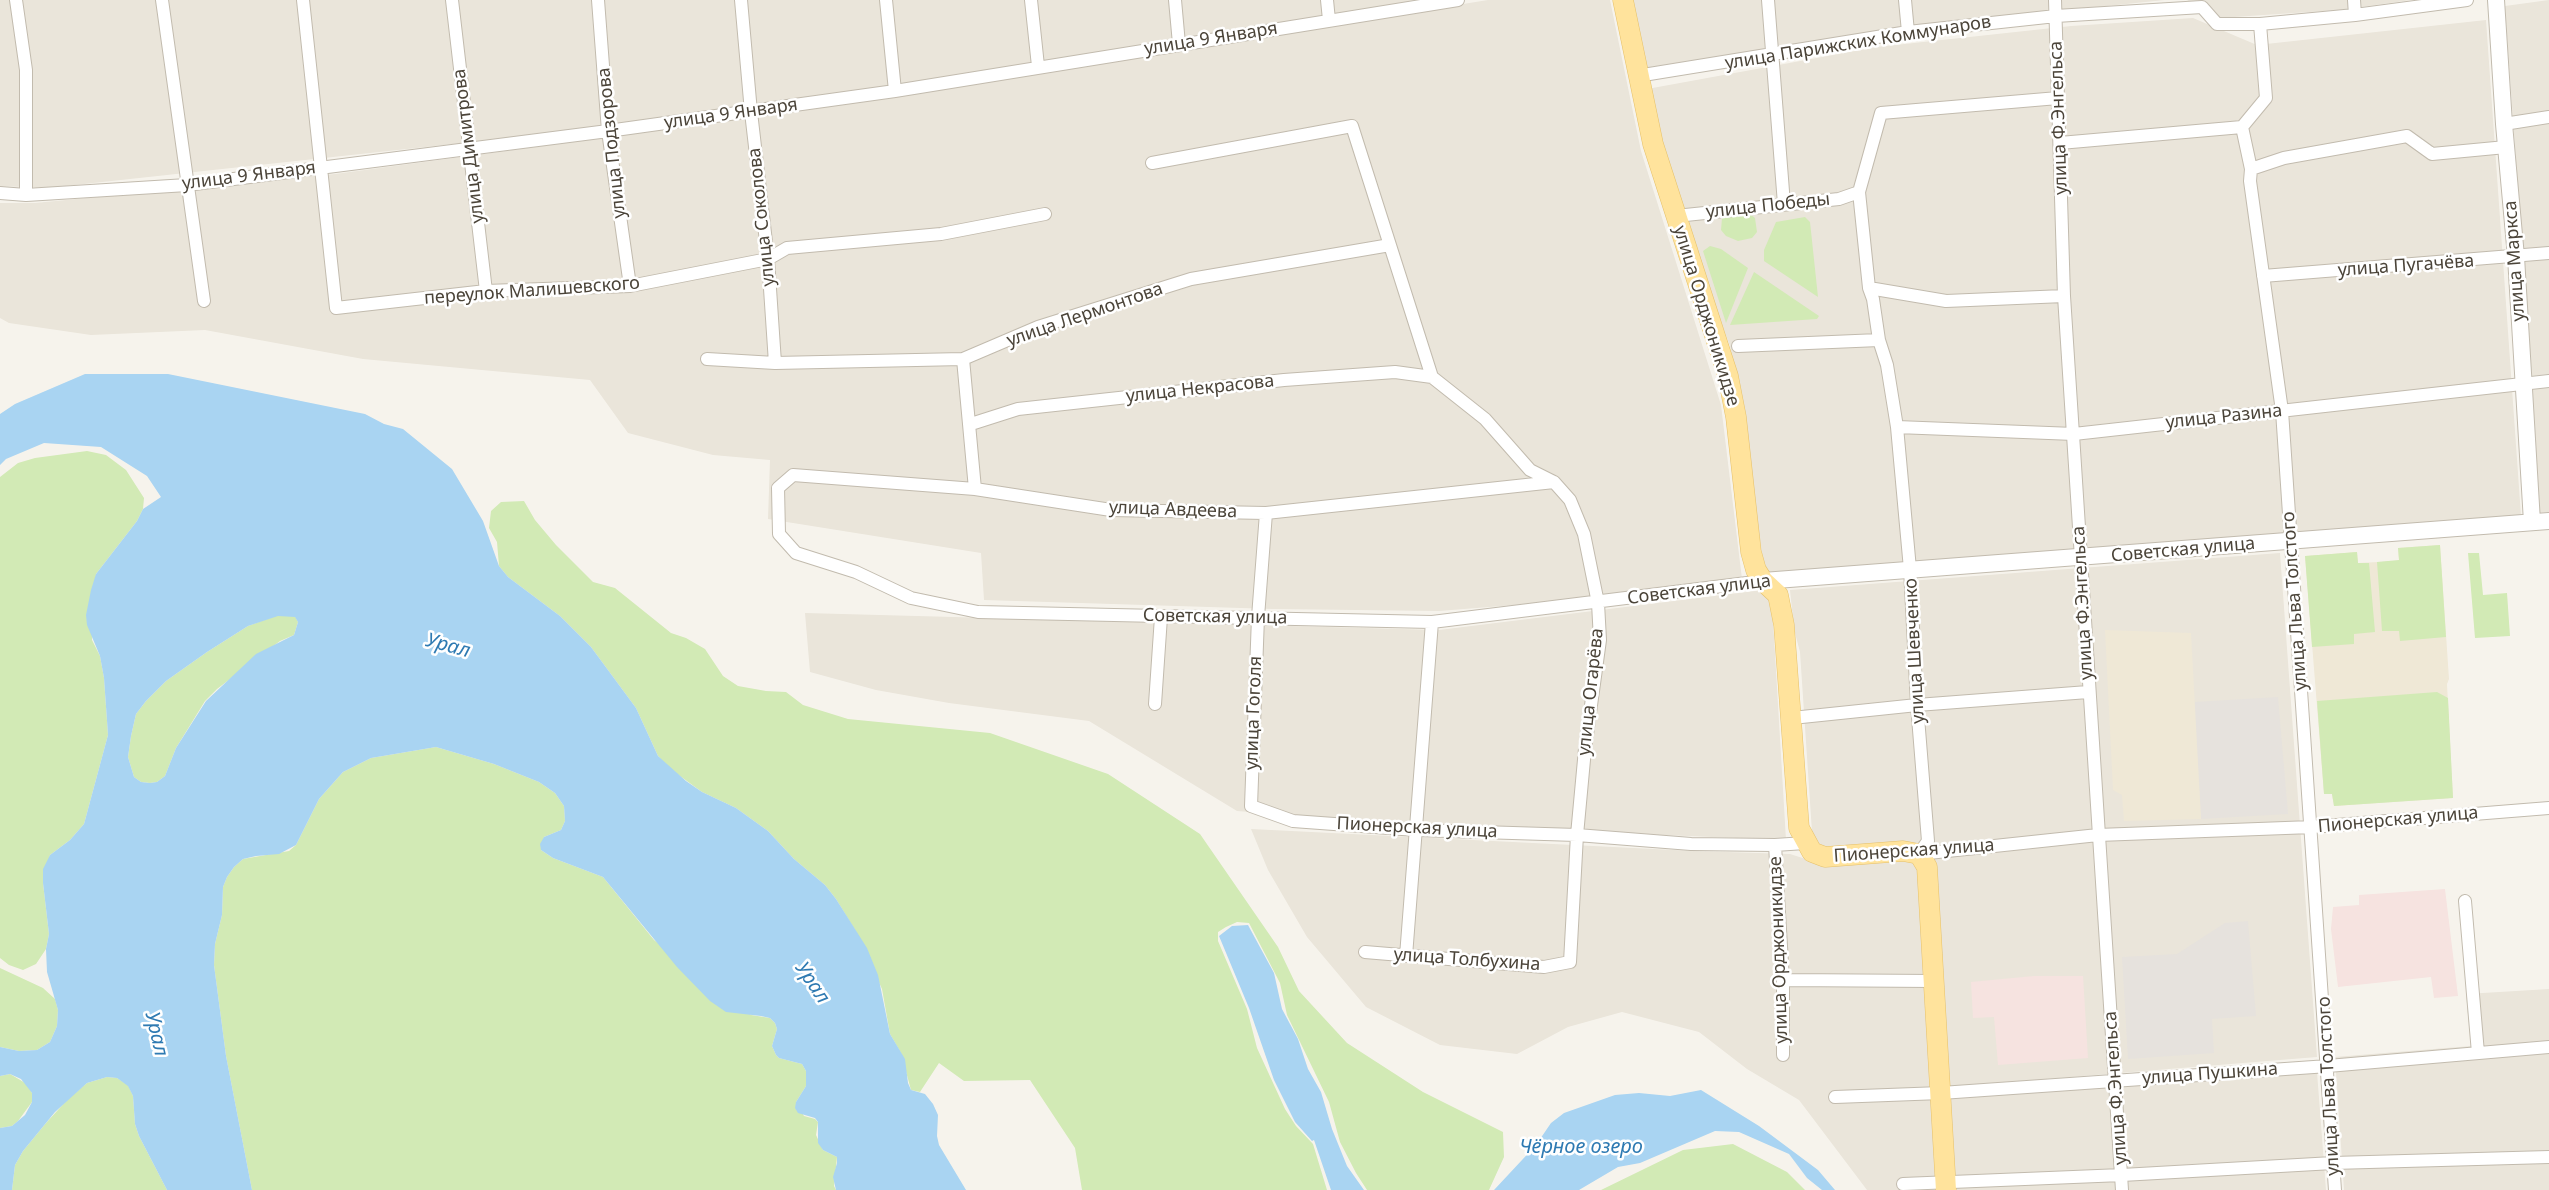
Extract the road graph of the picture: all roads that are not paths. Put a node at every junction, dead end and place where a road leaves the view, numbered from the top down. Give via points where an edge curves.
1 (16, 0) edge
2 (162, 0) edge
3 (303, 0) edge
4 (452, 0) edge
5 (597, 0) edge
6 (741, 0) edge
7 (886, 0) edge
8 (1031, 0) edge
9 (1175, 0) edge
10 (1327, 0) edge
11 (1458, 0) edge
12 (1623, 0) edge
13 (1768, 0) edge
14 (1905, 0) edge
15 (2055, 0) edge
16 (2354, 0) edge
17 (2467, 0) edge
18 (2496, 0) edge
19 (2201, 4) edge
20 (2355, 15) junction
21 (2056, 16) junction
22 (1329, 20) junction
23 (2259, 24) junction
24 (1908, 32) junction
25 (1179, 44) junction
26 (1773, 56) junction
27 (1038, 66) junction
28 (1637, 76) junction
29 (895, 90) junction
30 (2058, 98) junction
31 (751, 112) junction
32 (2549, 117) edge
33 (2504, 124) junction
34 (2242, 127) junction
35 (608, 131) junction
36 (2060, 142) junction
37 (2506, 147) junction
38 (468, 149) junction
39 (1152, 163) dead end
40 (322, 167) junction
41 (2252, 169) junction
42 (187, 185) junction
43 (1859, 192) junction
44 (0, 193) edge
45 (26, 195) junction
46 (1784, 204) junction
47 (1045, 214) dead end
48 (1676, 216) junction
49 (1390, 245) junction
50 (2549, 253) edge
51 (2516, 257) junction
52 (768, 259) junction
53 (2263, 276) junction
54 (630, 286) junction
55 (1869, 288) junction
56 (486, 291) junction
57 (2064, 296) junction
58 (204, 301) dead end
59 (1879, 340) junction
60 (1738, 346) dead end
61 (707, 359) dead end
62 (963, 359) junction
63 (775, 363) junction
64 (1432, 377) junction
65 (2549, 381) edge
66 (2522, 382) junction
67 (2282, 411) junction
68 (970, 424) junction
69 (1897, 427) junction
70 (2074, 434) junction
71 (793, 475) joint
72 (1554, 482) junction
73 (975, 489) junction
74 (1266, 513) junction
75 (2549, 521) edge
76 (2532, 522) junction
77 (2291, 541) junction
78 (2080, 558) junction
79 (1910, 569) junction
80 (1763, 581) junction
81 (1598, 603) junction
82 (1161, 617) junction
83 (1258, 617) junction
84 (1432, 622) junction
85 (2088, 692) junction
86 (1155, 704) dead end
87 (1917, 705) junction
88 (1792, 718) junction
89 (1251, 806) joint
90 (2549, 808) edge
91 (2312, 827) junction
92 (1416, 830) junction
93 (2098, 835) junction
94 (1577, 836) junction
95 (1805, 843) junction
96 (1775, 845) junction
97 (1918, 854) junction
98 (2465, 902) dead end
99 (1365, 952) dead end
100 (1407, 956) junction
101 (1570, 962) joint
102 (1783, 980) junction
103 (1935, 981) junction
104 (2549, 1047) edge
105 (2478, 1053) junction
106 (1783, 1055) dead end
107 (2328, 1066) junction
108 (2116, 1080) junction
109 (1941, 1093) junction
110 (1835, 1097) dead end
111 (2549, 1157) edge
112 (2333, 1163) junction
113 (2122, 1175) junction
114 (1903, 1184) dead end
115 (1946, 1186) edge
116 (2122, 1190) edge
117 (2335, 1190) edge

1 - 45 street via 26,70
2 - 42 street
3 - 40 street
4 - 38 street, улица Димитрова
5 - 35 street, улица Подзорова
6 - 31 street, улица Соколова
7 - 29 street
8 - 27 street
9 - 25 street
10 - 22 street
11 - 22 street, улица 9 Января
12 - 28 main road, улица Орджоникидзе
13 - 26 street
14 - 24 street
15 - 21 street, улица Ф.Энгельса
16 - 20 street
17 - 20 street, улица Парижских Коммунаров
18 - 33 street, улица Маркса
19 - 21 street, улица Парижских Коммунаров
19 - 23 street, улица Парижских Коммунаров via 2217,24
20 - 23 street, улица Парижских Коммунаров
21 - 24 street, улица Парижских Коммунаров
21 - 30 street, улица Ф.Энгельса
22 - 25 street, улица 9 Января
23 - 34 street via 2266,98
24 - 26 street, улица Парижских Коммунаров
25 - 27 street, улица 9 Января
26 - 28 street, улица Парижских Коммунаров
26 - 46 street
27 - 29 street, улица 9 Января
28 - 48 main road, улица Орджоникидзе
29 - 31 street, улица 9 Января
30 - 36 street, улица Ф.Энгельса
30 - 43 street, улица Шевченко via 1881,113
31 - 35 street, улица 9 Января
31 - 52 street, улица Соколова
32 - 33 street
33 - 37 street, улица Маркса
34 - 36 street
34 - 41 street, улица Льва Толстого
35 - 38 street, улица 9 Января
35 - 54 street, улица Подзорова
36 - 57 street, улица Ф.Энгельса
37 - 41 street via 2432,154 2407,136 2284,158
37 - 51 street, улица Маркса
38 - 40 street, улица 9 Января
38 - 56 street, улица Димитрова
39 - 49 street via 1352,126
40 - 42 street, улица 9 Января
40 - 56 street, переулок Малишевского via 336,308
41 - 53 street, улица Льва Толстого via 2250,181
42 - 45 street, улица 9 Января
42 - 58 street
43 - 46 street, улица Победы via 1839,199
43 - 55 street, улица Шевченко
44 - 45 street, улица 9 Января
46 - 48 street, улица Победы
47 - 52 street, переулок Малишевского via 941,234 787,248
48 - 80 main road, улица Орджоникидзе via 1728,376 1751,552
49 - 62 street, улица Лермонтова via 1191,279 1038,327
49 - 64 street
50 - 51 street, улица Пугачёва
51 - 53 street, улица Пугачёва
51 - 66 street, улица Маркса
52 - 54 street, переулок Малишевского
52 - 63 street, улица Соколова
53 - 67 street, улица Льва Толстого
54 - 56 street, переулок Малишевского
55 - 57 street via 1946,301
55 - 59 street, улица Шевченко
57 - 70 street, улица Ф.Энгельса
59 - 60 street
59 - 69 street, улица Шевченко
61 - 63 street, улица Лермонтова
62 - 63 street, улица Лермонтова
62 - 68 street
64 - 68 street, улица Некрасова via 1395,372 1284,380 1018,409
64 - 72 street, улица Огарёва via 1485,418 1530,470
65 - 66 street, улица Разина
66 - 67 street, улица Разина
66 - 76 street, улица Маркса
67 - 70 street, улица Разина
67 - 77 street, улица Льва Толстого
68 - 73 street
69 - 70 street, улица Разина
69 - 79 street, улица Шевченко
70 - 78 street, улица Ф.Энгельса
71 - 73 street, улица Авдеева
71 - 82 street, Советская улица via 778,488 779,534 796,553 856,572 911,598 978,612
72 - 74 street, улица Авдеева
72 - 81 street, улица Огарёва via 1570,500 1584,534
73 - 74 street, улица Авдеева via 1111,510
74 - 83 street, улица Гоголя
75 - 76 street, Советская улица
76 - 77 street, Советская улица
77 - 78 street, Советская улица
77 - 91 street, улица Льва Толстого
78 - 79 street, Советская улица
78 - 85 street, улица Ф.Энгельса
79 - 80 street, Советская улица
79 - 87 street, улица Шевченко
80 - 81 street, Советская улица
80 - 88 main road, улица Орджоникидзе via 1778,595
81 - 84 street, Советская улица
81 - 94 street, улица Огарёва via 1600,640
82 - 83 street, Советская улица
82 - 86 street
83 - 84 street, Советская улица
83 - 89 street, улица Гоголя
84 - 92 street
85 - 87 street
85 - 93 street, улица Ф.Энгельса
87 - 88 street
87 - 97 street, улица Шевченко via 1928,841
88 - 95 main road, улица Орджоникидзе via 1797,818
89 - 92 street, Пионерская улица via 1293,821
90 - 91 street, Пионерская улица
91 - 93 street, Пионерская улица
91 - 107 street, улица Льва Толстого
92 - 94 street, Пионерская улица
92 - 100 street
93 - 97 street, Пионерская улица
93 - 108 street, улица Ф.Энгельса
94 - 96 street, Пионерская улица
94 - 101 street, улица Огарёва
95 - 96 street, Пионерская улица
95 - 97 main road, Пионерская улица via 1812,852 1825,856 1904,850
96 - 102 street, улица Орджоникидзе
97 - 103 main road via 1927,867
98 - 105 street
99 - 100 street, улица Толбухина
100 - 101 street, улица Толбухина via 1544,967
102 - 103 street
102 - 106 street, улица Орджоникидзе
103 - 109 main road
104 - 105 street, улица Пушкина
105 - 107 street, улица Пушкина
107 - 108 street, улица Пушкина
107 - 112 street, улица Льва Толстого
108 - 109 street, улица Пушкина
108 - 113 street, улица Ф.Энгельса
109 - 110 street, улица Пушкина
109 - 115 main road
111 - 112 street
112 - 113 street
112 - 117 street, улица Льва Толстого
113 - 115 street
113 - 116 street, улица Ф.Энгельса
114 - 115 street

